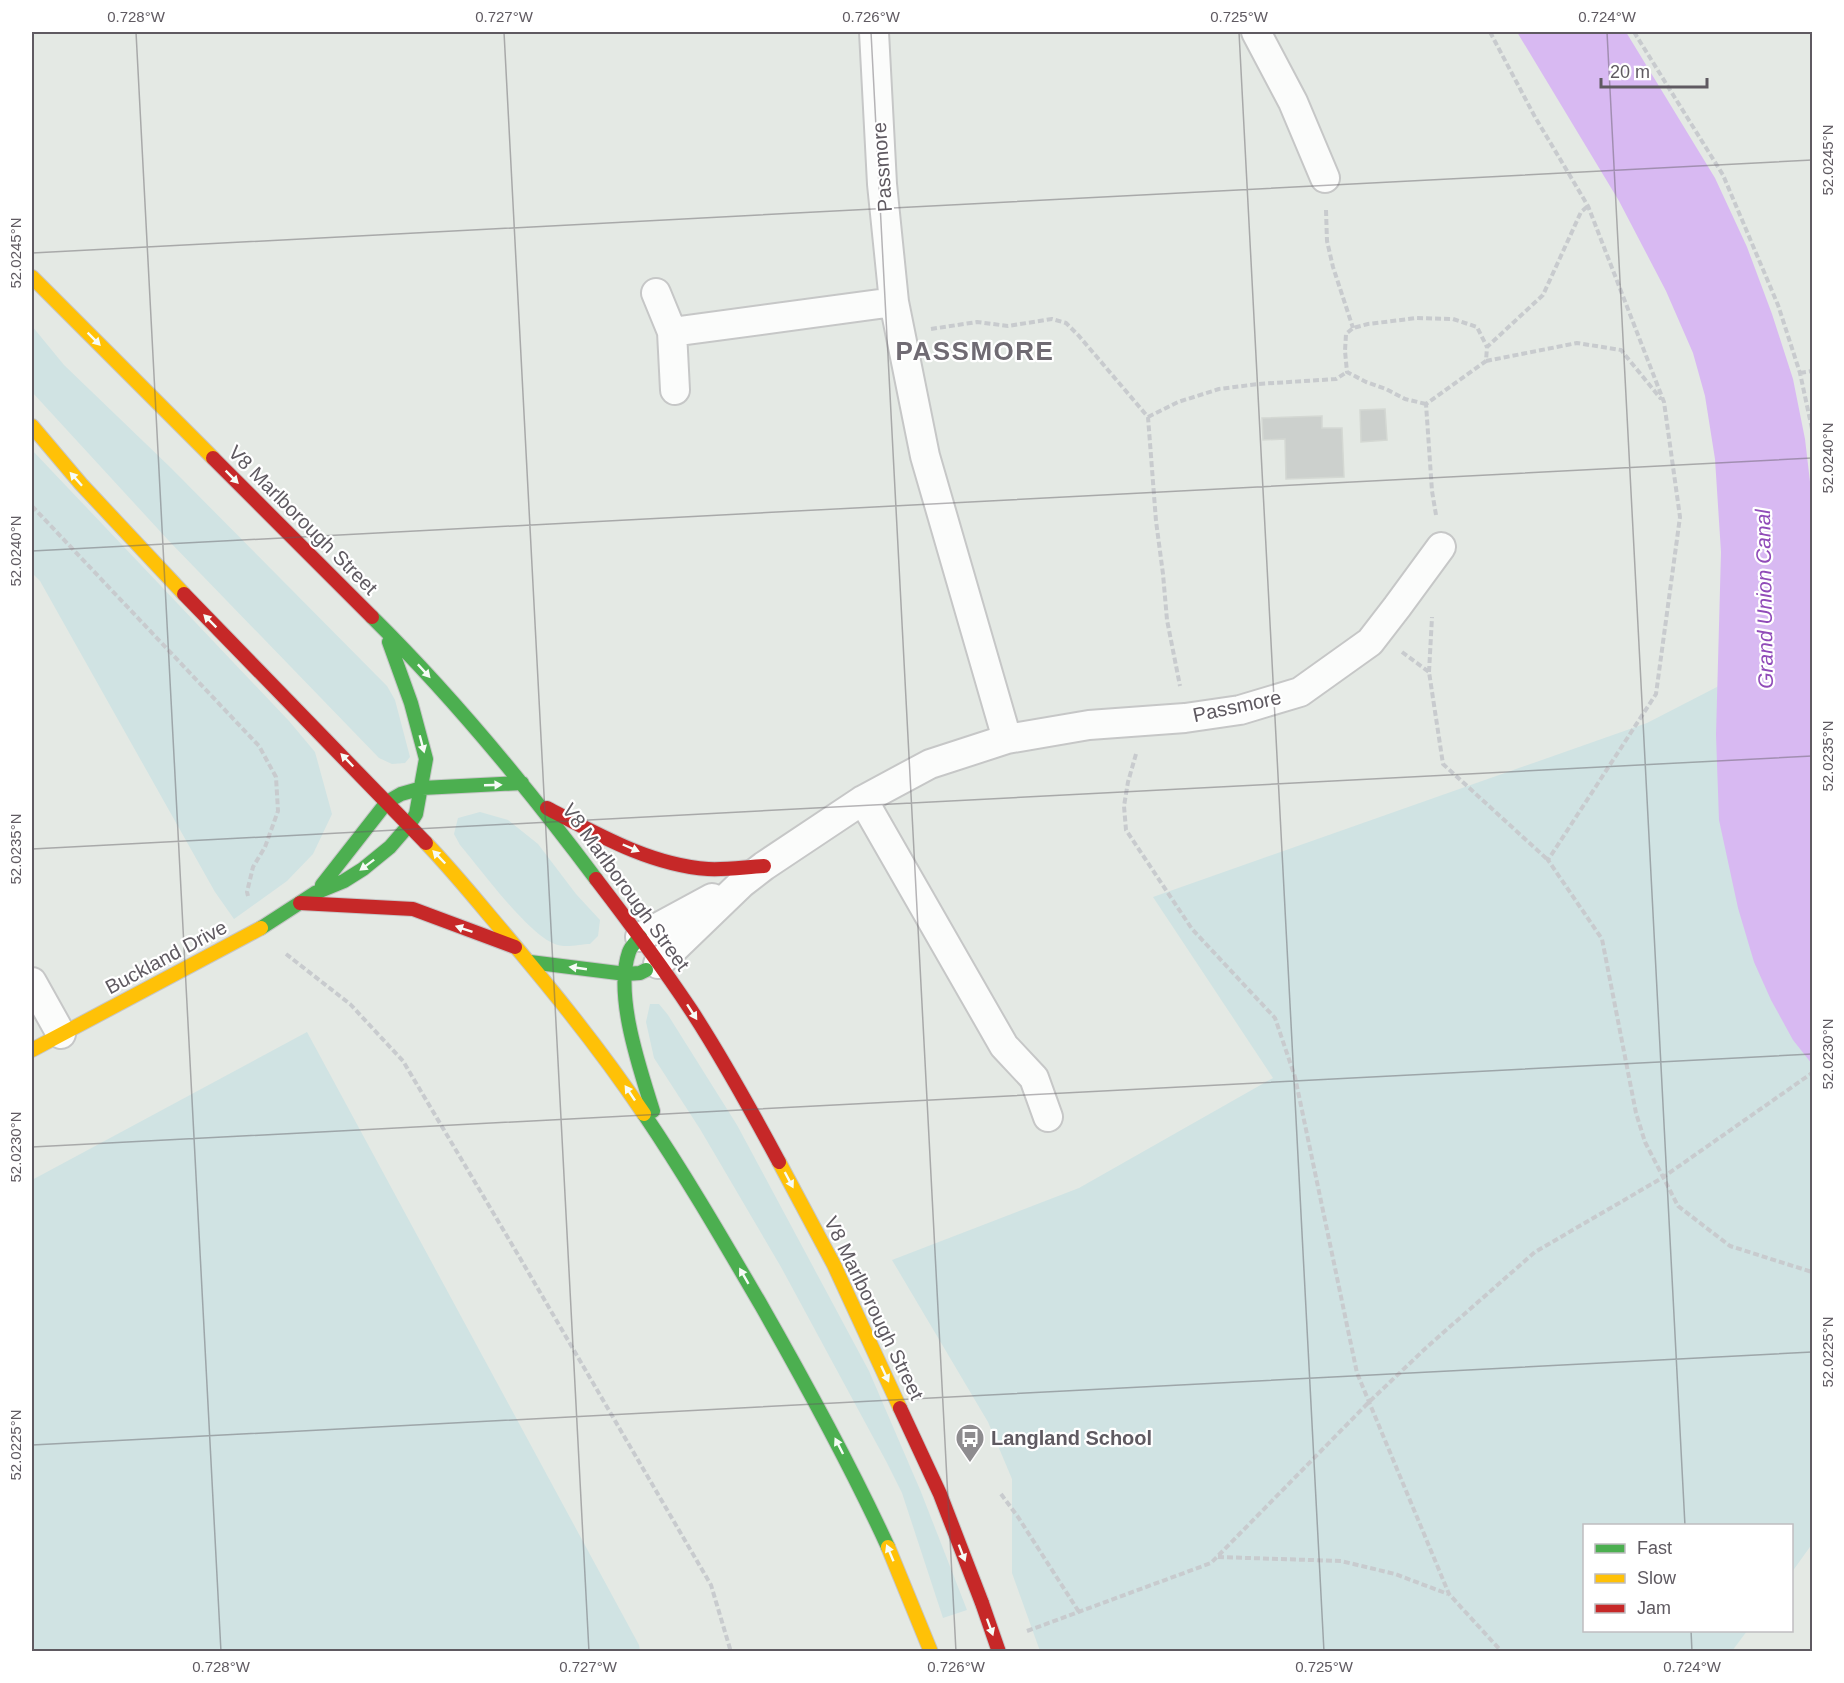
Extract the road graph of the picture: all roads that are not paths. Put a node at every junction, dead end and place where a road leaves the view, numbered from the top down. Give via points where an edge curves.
1 (874, 32) edge
2 (1256, 32) edge
3 (1325, 178) road end
4 (32, 277) edge
5 (656, 293) dead end
6 (894, 302) junction
7 (672, 332) junction
8 (675, 390) dead end
9 (32, 426) edge
10 (1442, 547) dead end
11 (384, 628) junction
12 (1007, 739) junction
13 (522, 783) junction
14 (422, 788) junction
15 (863, 801) junction
16 (387, 802) junction
17 (540, 804) junction
18 (409, 825) junction
19 (753, 874) junction
20 (315, 893) junction
21 (299, 903) junction
22 (640, 937) junction
23 (519, 948) junction
24 (530, 962) junction
25 (658, 964) junction
26 (626, 974) junction
27 (32, 982) edge
28 (61, 1034) junction
29 (32, 1050) edge
30 (1048, 1117) dead end
31 (662, 1142) junction
32 (931, 1652) edge
33 (999, 1652) edge

1 - 6 street, Passmore via 882,184
2 - 3 street via 1293,102
4 -> 11 street, V8 Marlborough Street
5 - 7 street
6 - 7 street
6 - 12 street, Passmore via 924,456
7 - 8 street
16 -> 9 street via 199,611
10 - 12 street, Passmore via 1370,642 1300,692 1240,710 1089,725
11 -> 13 street, V8 Marlborough Street
11 -> 14 street, Buckland Drive via 426,759
12 - 15 street, Passmore via 930,764
14 -> 13 street
13 - 17 street, V8 Marlborough Street
14 - 16 street
14 - 18 street, Buckland Drive
15 - 19 street, Passmore
15 - 30 street via 1004,1046 1034,1078
16 - 18 street
16 - 20 street, Buckland Drive
17 -> 19 street via 590,831 652,857 699,868
17 - 22 street, V8 Marlborough Street
18 -> 20 street, Buckland Drive via 363,869
23 -> 18 street
19 - 22 street, Passmore
19 - 25 street, Passmore
20 - 21 street, Buckland Drive
23 -> 21 street via 413,909
21 - 28 street, Buckland Drive via 265,926
22 - 25 street, V8 Marlborough Street
22 - 26 street via 629,950
23 - 24 street
26 -> 24 street
31 -> 24 street via 626,1087
25 - 26 street via 640,973
25 -> 33 street, V8 Marlborough Street, bridge via 738,1084 834,1264 940,1494
26 - 31 street via 630,1024
27 - 28 street
28 - 29 street, Buckland Drive
32 -> 31 street via 866,1498 818,1406

